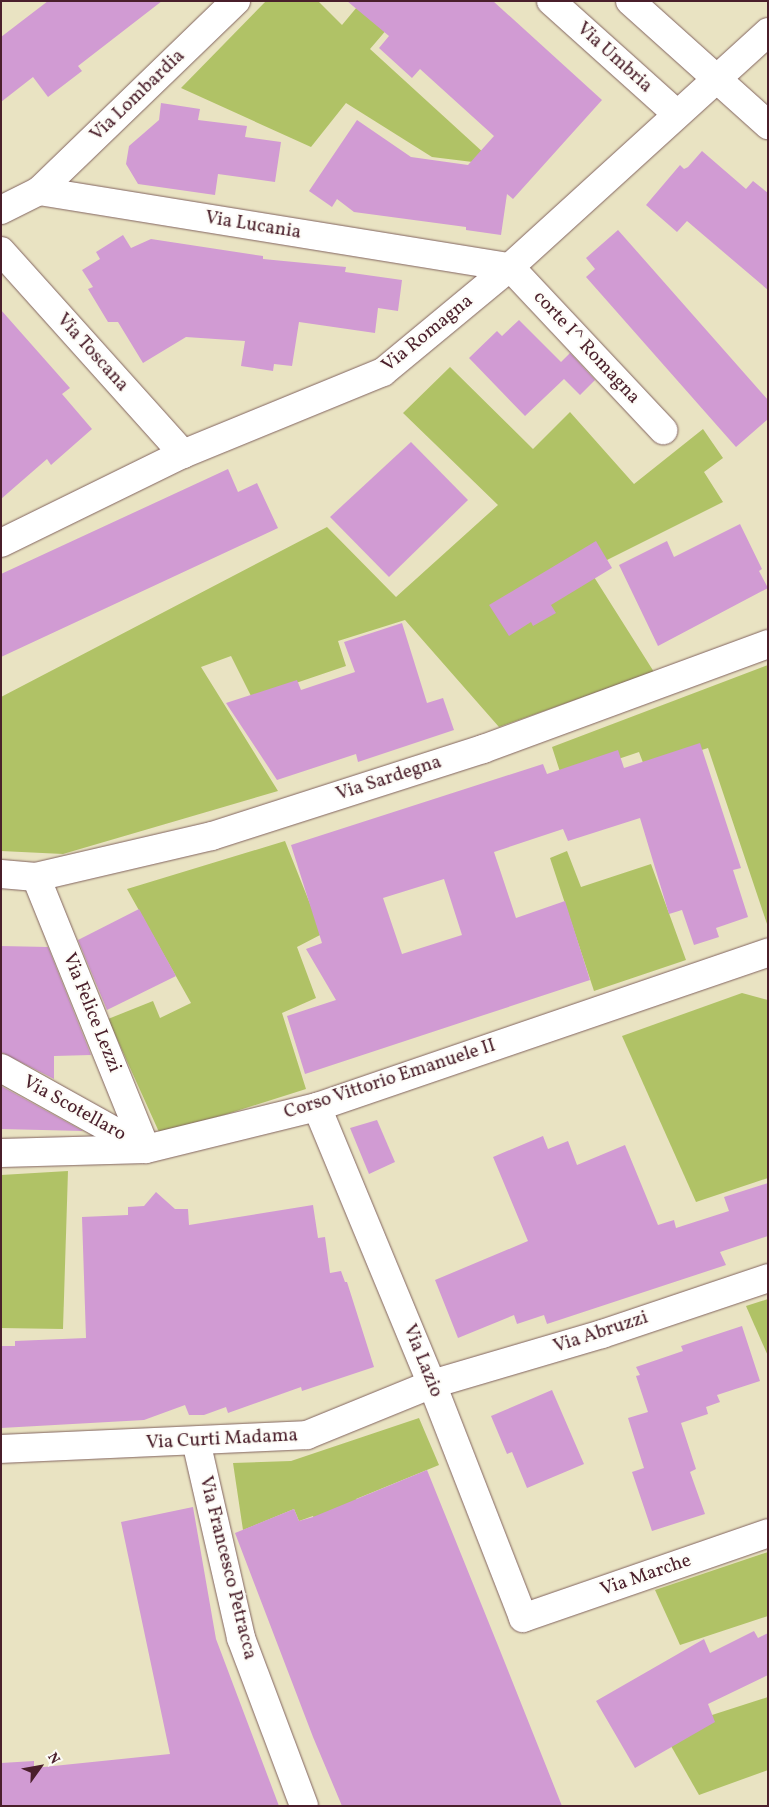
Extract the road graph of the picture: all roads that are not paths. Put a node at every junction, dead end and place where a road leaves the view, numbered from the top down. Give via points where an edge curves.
1 (236, 1) edge
2 (551, 1) edge
3 (630, 1) edge
4 (768, 32) edge
5 (717, 77) junction
6 (677, 114) junction
7 (768, 124) edge
8 (39, 191) junction
9 (1, 210) edge
10 (1, 251) edge
11 (510, 267) junction
12 (663, 430) dead end
13 (183, 454) junction
14 (1, 543) edge
15 (768, 644) edge
16 (1, 874) edge
17 (36, 878) junction
18 (768, 954) edge
19 (1, 1068) edge
20 (316, 1107) junction
21 (146, 1149) junction
22 (1, 1153) edge
23 (768, 1278) edge
24 (432, 1384) junction
25 (196, 1441) junction
26 (1, 1449) edge
27 (768, 1533) edge
28 (523, 1618) joint
29 (304, 1806) edge

1 - 8 street, Via Lombardia
2 - 6 street, Via Umbria
3 - 5 street
4 - 5 street, Via Romagna
5 - 6 street, Via Romagna
5 - 7 street
6 - 11 street, Via Romagna
8 - 9 street
8 - 11 street, Via Lucania
10 - 13 street, Via Toscana
11 - 12 street, corte I^ Romagna
11 - 13 street, Via Romagna via 383,372
13 - 14 street, Via Romagna
15 - 17 street, Via Sardegna via 446,761 212,836
16 - 17 street, Via Sardegna
17 - 21 street, Via Felice Lezzi
18 - 20 street, Corso Vittorio Emanuele II
19 - 21 street, Via Scotellaro
20 - 21 street, Corso Vittorio Emanuele II
20 - 24 street, Via Lazio
21 - 22 street, Corso Vittorio Emanuele II
23 - 24 street, Via Abruzzi via 602,1334
24 - 25 street, Via Curti Madama via 307,1435
24 - 28 street, Via Lazio
25 - 26 street, Via Curti Madama
25 - 29 street, Via Francesco Petracca via 241,1638
27 - 28 street, Via Marche

